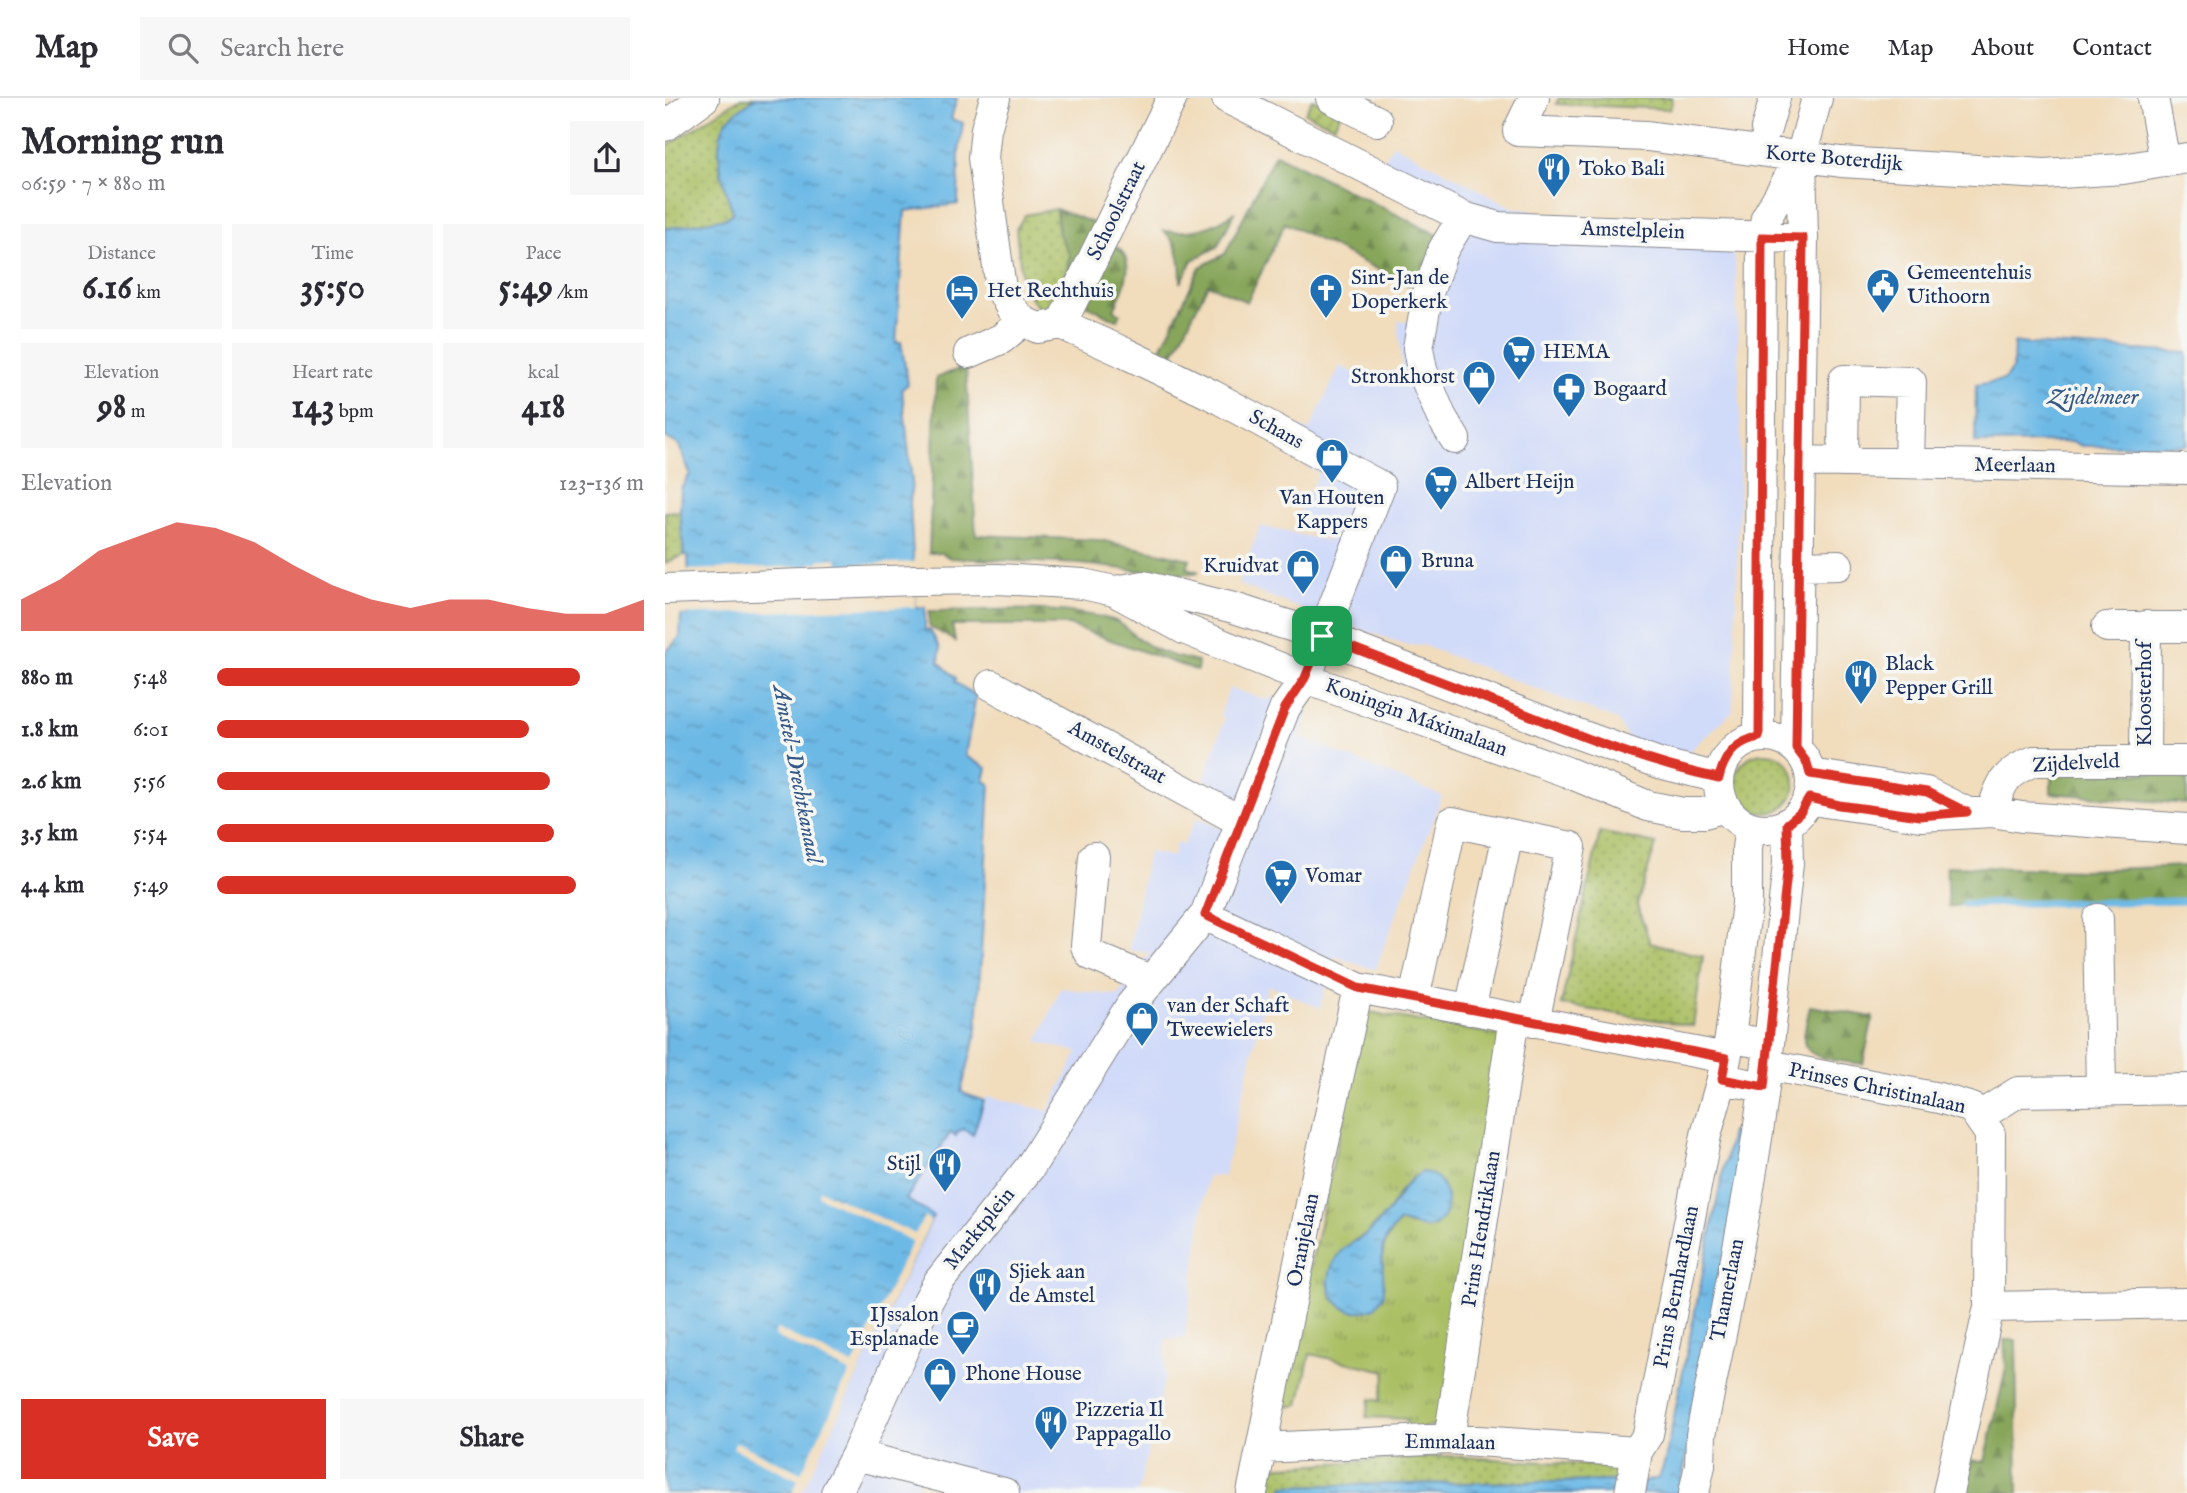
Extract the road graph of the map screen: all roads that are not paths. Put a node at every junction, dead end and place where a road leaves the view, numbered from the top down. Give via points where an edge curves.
1 (704, 98) edge
2 (996, 98) edge
3 (1172, 98) edge
4 (1227, 98) edge
5 (1332, 98) edge
6 (1534, 98) edge
7 (1775, 98) edge
8 (1817, 98) edge
9 (2153, 98) edge
10 (1377, 121) dead end
11 (665, 126) edge
12 (1766, 129) dead end
13 (1801, 157) junction
14 (2176, 160) edge
15 (1463, 217) junction
16 (1762, 237) junction
17 (1803, 238) junction
18 (1023, 321) junction
19 (1061, 324) junction
20 (969, 353) dead end
21 (1455, 439) dead end
22 (1799, 461) junction
23 (1843, 461) junction
24 (1909, 463) junction
25 (2187, 470) edge
26 (1838, 565) dead end
27 (1798, 566) junction
28 (665, 589) edge
29 (1114, 591) junction
30 (2146, 626) junction
31 (2187, 626) edge
32 (2107, 627) dead end
33 (1322, 636) junction
34 (1305, 678) junction
35 (992, 685) dead end
36 (1759, 737) junction
37 (1796, 748) junction
38 (2145, 761) junction
39 (2187, 761) edge
40 (1719, 778) junction
41 (1809, 786) junction
42 (1725, 807) junction
43 (1979, 812) junction
44 (1242, 822) junction
45 (1787, 824) junction
46 (1750, 827) junction
47 (2187, 829) edge
48 (1508, 834) junction
49 (1094, 857) dead end
50 (1205, 915) junction
51 (2098, 919) dead end
52 (1150, 980) junction
53 (1358, 988) junction
54 (1414, 999) junction
55 (1470, 1010) junction
56 (1524, 1020) junction
57 (1726, 1058) junction
58 (1767, 1066) junction
59 (2187, 1089) edge
60 (2101, 1091) junction
61 (1980, 1116) junction
62 (2187, 1303) edge
63 (1989, 1307) junction
64 (1449, 1439) junction
65 (1262, 1448) junction
66 (1637, 1452) junction
67 (856, 1455) junction
68 (836, 1493) edge
69 (1004, 1493) edge
70 (1252, 1493) edge
71 (1630, 1493) edge
72 (1694, 1493) edge
73 (1948, 1493) edge

1 - 11 street
2 - 18 street via 985,129 983,158 1002,289
3 - 19 street, Schoolstraat
4 - 15 street, Amstelplein
5 - 10 street
6 - 13 street, Korte Boterdijk via 1518,131 1647,136
7 - 12 street
8 - 13 street
9 - 14 street
13 - 14 street, Korte Boterdijk via 2044,174
13 - 16 street via 1766,218
13 - 17 street
15 - 16 street, Amstelplein via 1498,227
15 - 21 street via 1443,250 1428,293 1418,348 1422,370
16 - 17 street, Amstelplein
16 - 36 street
17 - 22 street
18 - 19 street, Schans via 1038,328
18 - 20 street via 1001,339
19 - 33 street, Schans via 1385,483
22 - 23 street, Meerlaan
22 - 27 street
23 - 24 street, Meerlaan
23 - 24 street via 1844,380 1911,382
24 - 25 street, Meerlaan
26 - 27 street
27 - 37 street
28 - 29 street, Koningin Máximalaan via 998,579 1083,584
29 - 33 street, Koningin Máximalaan via 1144,586
29 - 34 street, Koningin Máximalaan via 1184,629
30 - 31 street, Kloosterhof
30 - 32 street, Kloosterhof
30 - 38 street, Kloosterhof
33 - 34 street, Schans
33 - 40 street, Koningin Máximalaan via 1659,763
34 - 42 street, Koningin Máximalaan via 1567,772 1648,806 1683,813
34 - 44 street, Schans via 1285,708
35 - 44 street, Amstelstraat
36 - 37 street via 1774,737
36 - 40 street via 1728,755
37 - 41 street via 1807,763
38 - 39 street, Zijdelveld
38 - 43 street, Zijdelveld via 2034,761 2013,770
40 - 42 street
41 - 43 street via 1927,792
41 - 45 street via 1800,813
42 - 46 street
43 - 47 street
44 - 50 street, Marktplein
45 - 46 street via 1773,829
45 - 58 street, Thamerlaan via 1788,863
46 - 57 street via 1747,903
48 - 54 street via 1452,822
48 - 55 street
48 - 56 street, Prins Hendriklaan via 1571,847
49 - 52 street via 1086,947 1091,955
50 - 52 street, Marktplein
50 - 53 street
51 - 60 street
52 - 67 street, Marktplein via 1030,1167 939,1281
53 - 54 street
53 - 65 street, Oranjelaan
54 - 55 street
55 - 56 street
56 - 57 street
56 - 64 street, Prins Hendriklaan
57 - 58 street
57 - 58 street
57 - 66 street, Prins Bernhardlaan via 1706,1135 1649,1434
58 - 61 street, Prinses Christinalaan via 1939,1098 1972,1108
58 - 72 street, Thamerlaan
59 - 60 street, Prinses Christinalaan
60 - 61 street, Prinses Christinalaan via 2018,1092
61 - 63 street via 1990,1134
62 - 63 street
63 - 73 street
64 - 65 street, Emmalaan
64 - 66 street, Emmalaan
65 - 70 street, Oranjelaan
66 - 71 street, Prins Bernhardlaan
67 - 68 street, Marktplein
67 - 69 street

